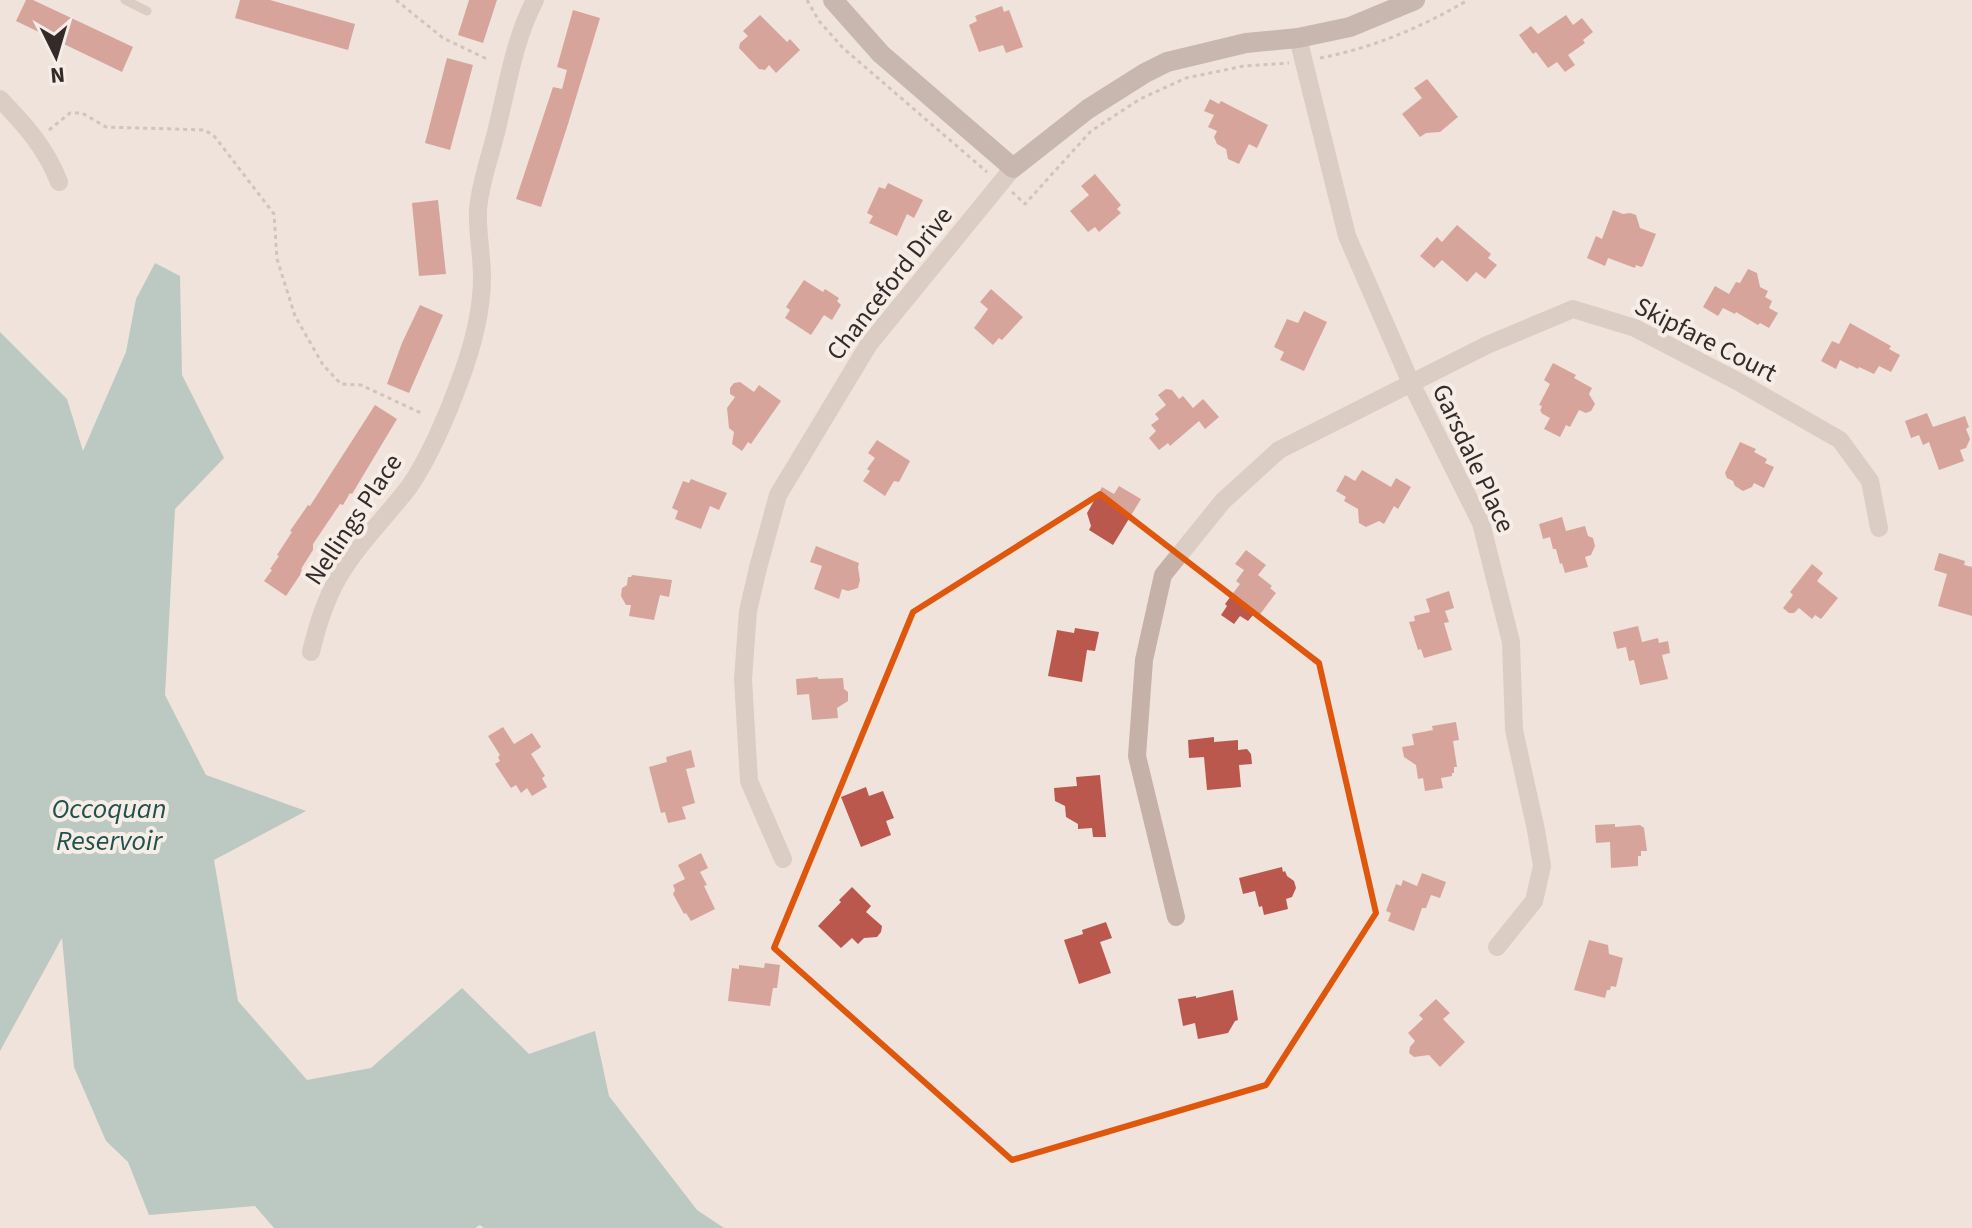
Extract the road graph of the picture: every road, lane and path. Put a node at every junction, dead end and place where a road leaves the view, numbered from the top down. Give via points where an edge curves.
1 (125, 0) edge
2 (396, 0) edge
3 (535, 0) edge
4 (833, 0) edge
5 (1415, 0) edge
6 (147, 11) dead end
7 (1298, 38) junction
8 (487, 59) dead end
9 (0, 99) edge
10 (37, 139) junction
11 (1013, 168) junction
12 (59, 182) dead end
13 (1411, 383) junction
14 (421, 413) dead end
15 (1879, 528) dead end
16 (311, 652) dead end
17 (783, 859) dead end
18 (1176, 917) dead end
19 (1497, 947) dead end

1 - 6 lane
2 - 8 path via 443,38
3 - 16 street, Nellings Place via 520,34 482,184 482,276 474,341 420,467 340,575
4 - 11 street via 881,54
5 - 7 street, Chanceford Drive via 1350,27
7 - 11 street, Chanceford Drive via 1246,43 1167,62 1088,109
7 - 13 street, Garsdale Place via 1347,236
9 - 10 street
10 - 12 street
10 - 14 path via 70,113 82,113 106,127 205,130 215,137 274,214 277,259 295,316 323,365 341,384 361,385
11 - 17 street, Chanceford Drive via 869,344 778,495 748,611 743,679 749,781
13 - 15 street, Skipfare Court via 1573,309 1635,328 1840,440 1870,481
13 - 18 street, Skipfare Court via 1279,450 1223,501 1163,575 1144,660 1137,756
13 - 19 street, Garsdale Place via 1481,523 1511,642 1514,730 1542,866 1534,901

